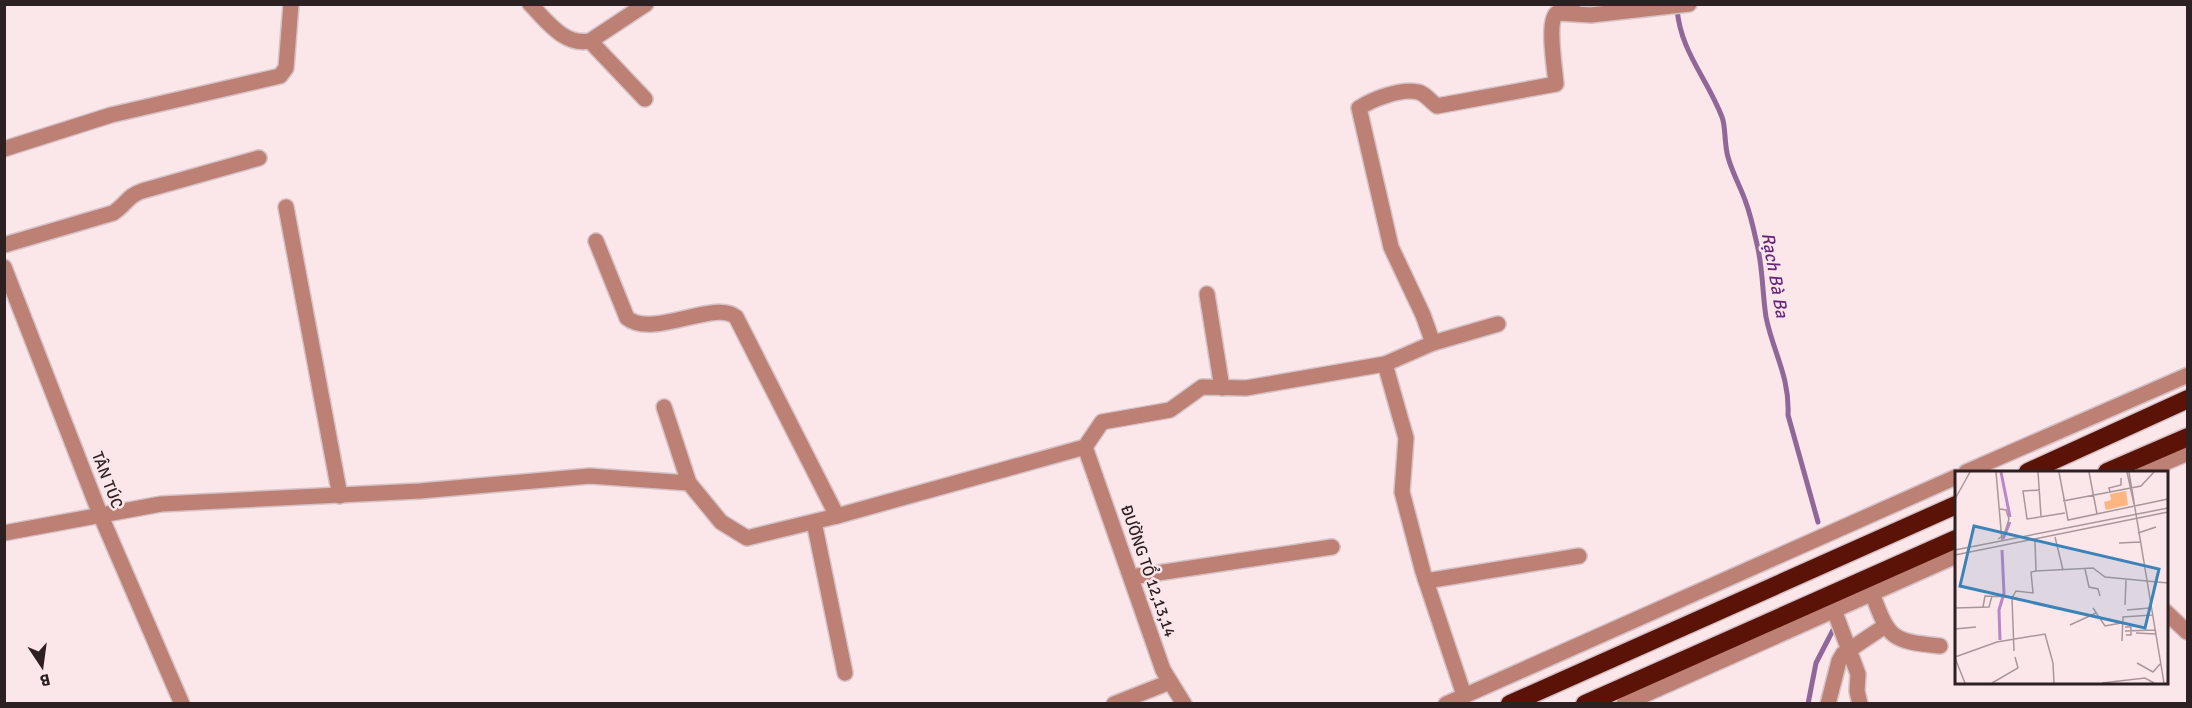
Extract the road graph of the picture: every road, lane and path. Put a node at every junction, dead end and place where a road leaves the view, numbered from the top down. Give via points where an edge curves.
1 (291, 4) edge
2 (530, 4) edge
3 (646, 4) edge
4 (1573, 4) edge
5 (1688, 5) edge
6 (1557, 13) junction
7 (591, 41) junction
8 (645, 99) dead end
9 (4, 148) edge
10 (259, 158) dead end
11 (286, 207) dead end
12 (596, 241) dead end
13 (4, 245) edge
14 (4, 267) edge
15 (1207, 294) dead end
16 (1498, 324) dead end
17 (1433, 343) junction
18 (1385, 363) junction
19 (2187, 375) edge
20 (1222, 388) junction
21 (2187, 399) edge
22 (664, 407) dead end
23 (2187, 437) edge
24 (1085, 447) junction
25 (2187, 453) edge
26 (1968, 471) edge
27 (2030, 471) edge
28 (2109, 471) edge
29 (2145, 471) edge
30 (1955, 477) edge
31 (689, 483) junction
32 (340, 496) junction
33 (1955, 505) edge
34 (100, 514) junction
35 (837, 516) junction
36 (814, 522) junction
37 (4, 533) edge
38 (1955, 539) edge
39 (1332, 547) dead end
40 (1579, 556) dead end
41 (1955, 556) edge
42 (1131, 577) junction
43 (1426, 581) junction
44 (1872, 593) junction
45 (1834, 610) junction
46 (2168, 614) edge
47 (1885, 626) junction
48 (2187, 632) edge
49 (1940, 646) dead end
50 (1850, 650) junction
51 (845, 673) dead end
52 (1170, 682) junction
53 (1464, 695) junction
54 (182, 704) edge
55 (1114, 704) edge
56 (1184, 704) edge
57 (1446, 704) edge
58 (1510, 704) edge
59 (1585, 704) edge
60 (1624, 704) edge
61 (1828, 704) edge
62 (1860, 704) edge

1 - 9 street via 286,68 280,76 111,115
2 - 7 street via 561,35 573,41
3 - 7 street
4 - 6 street
5 - 6 street via 1591,15
6 - 17 street via 1552,33 1556,84 1437,106 1418,91 1393,94 1359,108 1391,247
7 - 8 street
10 - 13 street via 142,191 113,213
11 - 32 street
12 - 35 street via 631,321 649,325 718,312 736,317
14 - 34 street, TÂN TÚC
15 - 20 street
16 - 17 street
17 - 18 street
18 - 20 street via 1246,388
18 - 43 street via 1406,438 1402,492
19 - 26 street
20 - 24 street via 1202,387 1170,410 1102,422
21 - 27 highway
22 - 31 street
23 - 28 highway
24 - 35 street
24 - 42 street, ĐƯỜNG TỔ 12,13,14
25 - 29 street
30 - 53 street
31 - 32 street via 590,476
31 - 36 street via 722,522 747,538
32 - 34 street via 161,504
33 - 58 highway
34 - 37 street
34 - 54 street, TÂN TÚC
35 - 36 street
36 - 51 street
38 - 59 highway
39 - 42 street
40 - 43 street
41 - 44 street
42 - 52 street, ĐƯỜNG TỔ 12,13,14
43 - 53 street
44 - 45 street
44 - 47 street
45 - 50 street
45 - 60 street
46 - 48 street
47 - 49 street via 1891,635 1909,642
47 - 50 street
50 - 61 street via 1839,661
50 - 62 street via 1858,674
52 - 55 street
52 - 56 street, ĐƯỜNG TỔ 12,13,14
53 - 57 street

